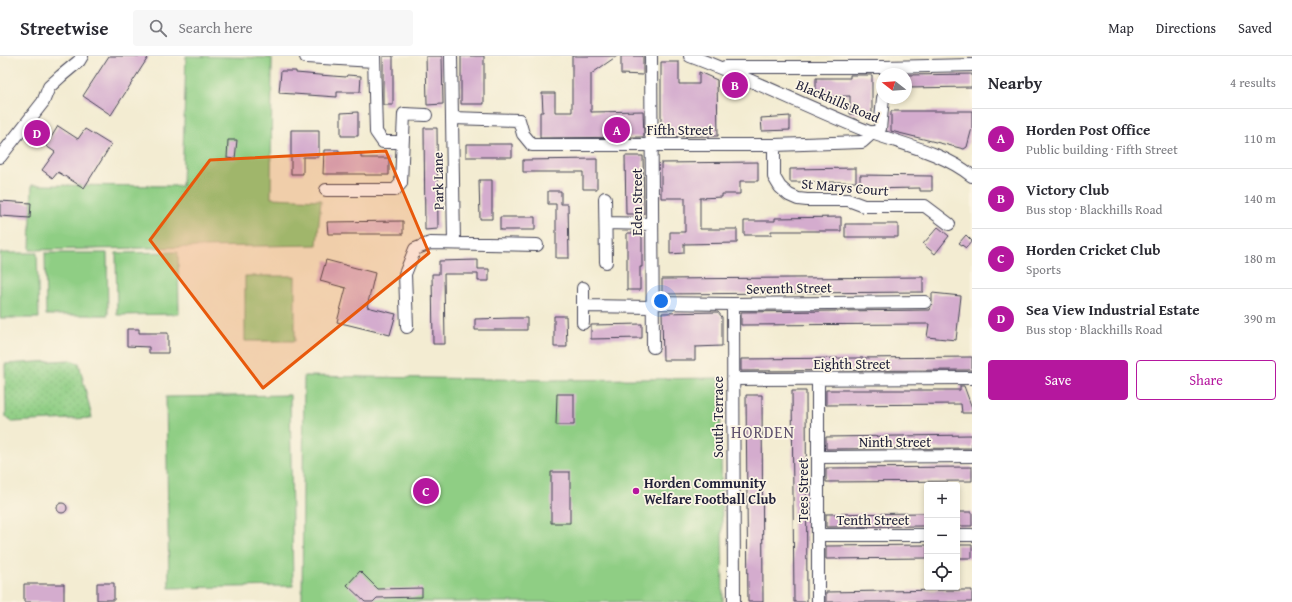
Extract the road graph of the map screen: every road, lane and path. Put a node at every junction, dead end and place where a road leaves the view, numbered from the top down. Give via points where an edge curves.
1 (82, 56) edge
2 (451, 56) edge
3 (651, 56) edge
4 (690, 56) edge
5 (306, 57) dead end
6 (374, 58) edge
7 (972, 65) edge
8 (719, 67) junction
9 (912, 69) edge
10 (876, 71) edge
11 (882, 104) edge
12 (426, 115) dead end
13 (452, 118) junction
14 (872, 133) junction
15 (402, 142) junction
16 (774, 145) junction
17 (652, 146) junction
18 (0, 157) edge
19 (970, 170) edge
20 (326, 190) dead end
21 (605, 198) dead end
22 (606, 223) junction
23 (652, 224) junction
24 (949, 224) dead end
25 (454, 243) junction
26 (537, 245) dead end
27 (606, 262) dead end
28 (583, 288) dead end
29 (926, 302) dead end
30 (733, 304) junction
31 (652, 305) junction
32 (583, 306) junction
33 (583, 323) dead end
34 (407, 327) dead end
35 (653, 347) dead end
36 (972, 378) edge
37 (733, 379) junction
38 (818, 379) junction
39 (972, 456) edge
40 (818, 457) junction
41 (818, 535) junction
42 (924, 535) edge
43 (960, 535) edge
44 (972, 535) edge
45 (734, 602) edge
46 (818, 602) edge

1 - 18 street via 49,87 43,102
2 - 13 street, Park Lane
3 - 17 street, Eden Street
4 - 8 street, Blackhills Road
5 - 6 street
6 - 15 street via 376,132 384,142
7 - 9 street
8 - 10 street
8 - 14 street, Blackhills Road
11 - 14 street via 880,129
12 - 15 street via 404,114
13 - 17 street, Fifth Street via 519,120 523,134 532,145
13 - 25 street, Park Lane
14 - 16 street, Fifth Street via 862,142
14 - 19 street, Blackhills Road
15 - 20 street via 401,183 395,190
16 - 17 street, Fifth Street
16 - 24 street, St Marys Court via 774,177 780,188 789,195 807,200 848,200 864,206 925,206
17 - 23 street, Eden Street
21 - 22 street
22 - 23 street
22 - 27 street
23 - 31 street, Eden Street
25 - 26 street
25 - 34 street via 430,243 415,249 405,274
28 - 32 street
29 - 30 street, Seventh Street
30 - 31 street, Seventh Street
30 - 37 street, South Terrace
31 - 32 street, Seventh Street
31 - 35 street, Eden Street
32 - 33 street
36 - 38 street, Eighth Street
37 - 38 street, Eighth Street
37 - 45 street, South Terrace
38 - 40 street, Tees Street
39 - 40 street, Ninth Street
40 - 41 street, Tees Street
41 - 42 street, Tenth Street
41 - 46 street, Tees Street
43 - 44 street

